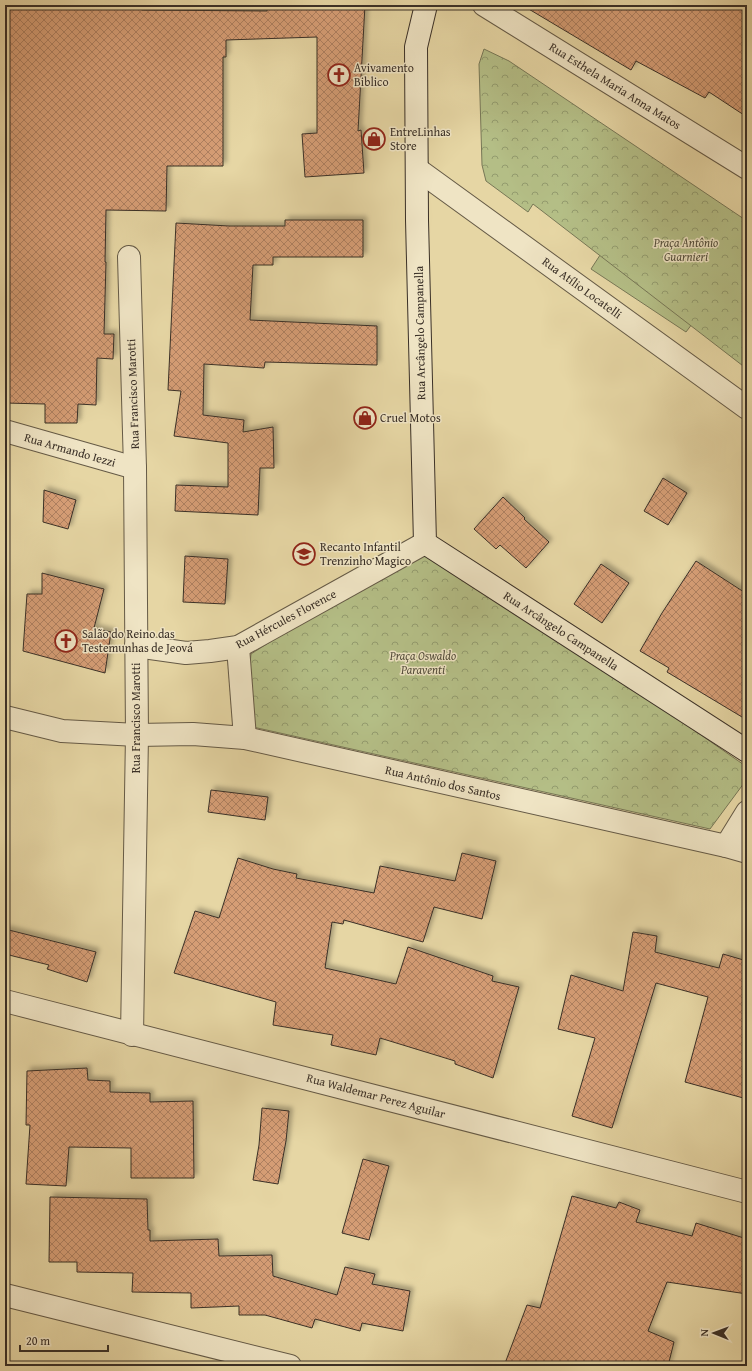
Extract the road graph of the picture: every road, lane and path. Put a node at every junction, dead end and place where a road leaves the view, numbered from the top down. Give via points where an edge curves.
1 (426, 5) edge
2 (484, 5) edge
3 (747, 168) edge
4 (417, 169) junction
5 (129, 257) dead end
6 (747, 408) edge
7 (5, 431) edge
8 (135, 468) junction
9 (425, 543) junction
10 (136, 646) junction
11 (238, 647) junction
12 (5, 717) edge
13 (137, 735) junction
14 (245, 738) junction
15 (747, 751) edge
16 (747, 812) edge
17 (726, 846) junction
18 (747, 852) edge
19 (5, 1001) edge
20 (132, 1034) junction
21 (747, 1192) edge
22 (5, 1295) edge
23 (290, 1366) edge

1 - 4 street, Rua Arcângelo Campanella via 416,47
2 - 3 street, Rua Esthela Maria Anna Matos
4 - 6 street, Rua Atílio Locatelli
4 - 9 street, Rua Arcângelo Campanella
5 - 8 street, Rua Francisco Marotti
7 - 8 street, Rua Armando Iezzi
8 - 10 street, Rua Francisco Marotti
9 - 11 street, Rua Hércules Florence
9 - 15 street, Rua Arcângelo Campanella
10 - 11 street, Rua Hércules Florence via 186,653
10 - 13 street, Rua Francisco Marotti
11 - 14 street
12 - 13 street, Rua Antônio dos Santos via 62,731
13 - 14 street, Rua Antônio dos Santos via 192,734
13 - 20 street, Rua Francisco Marotti
14 - 17 street, Rua Antônio dos Santos
16 - 17 street
17 - 18 street, Rua Antônio dos Santos
19 - 20 street, Rua Waldemar Perez Aguilar
20 - 21 street, Rua Waldemar Perez Aguilar
22 - 23 street

